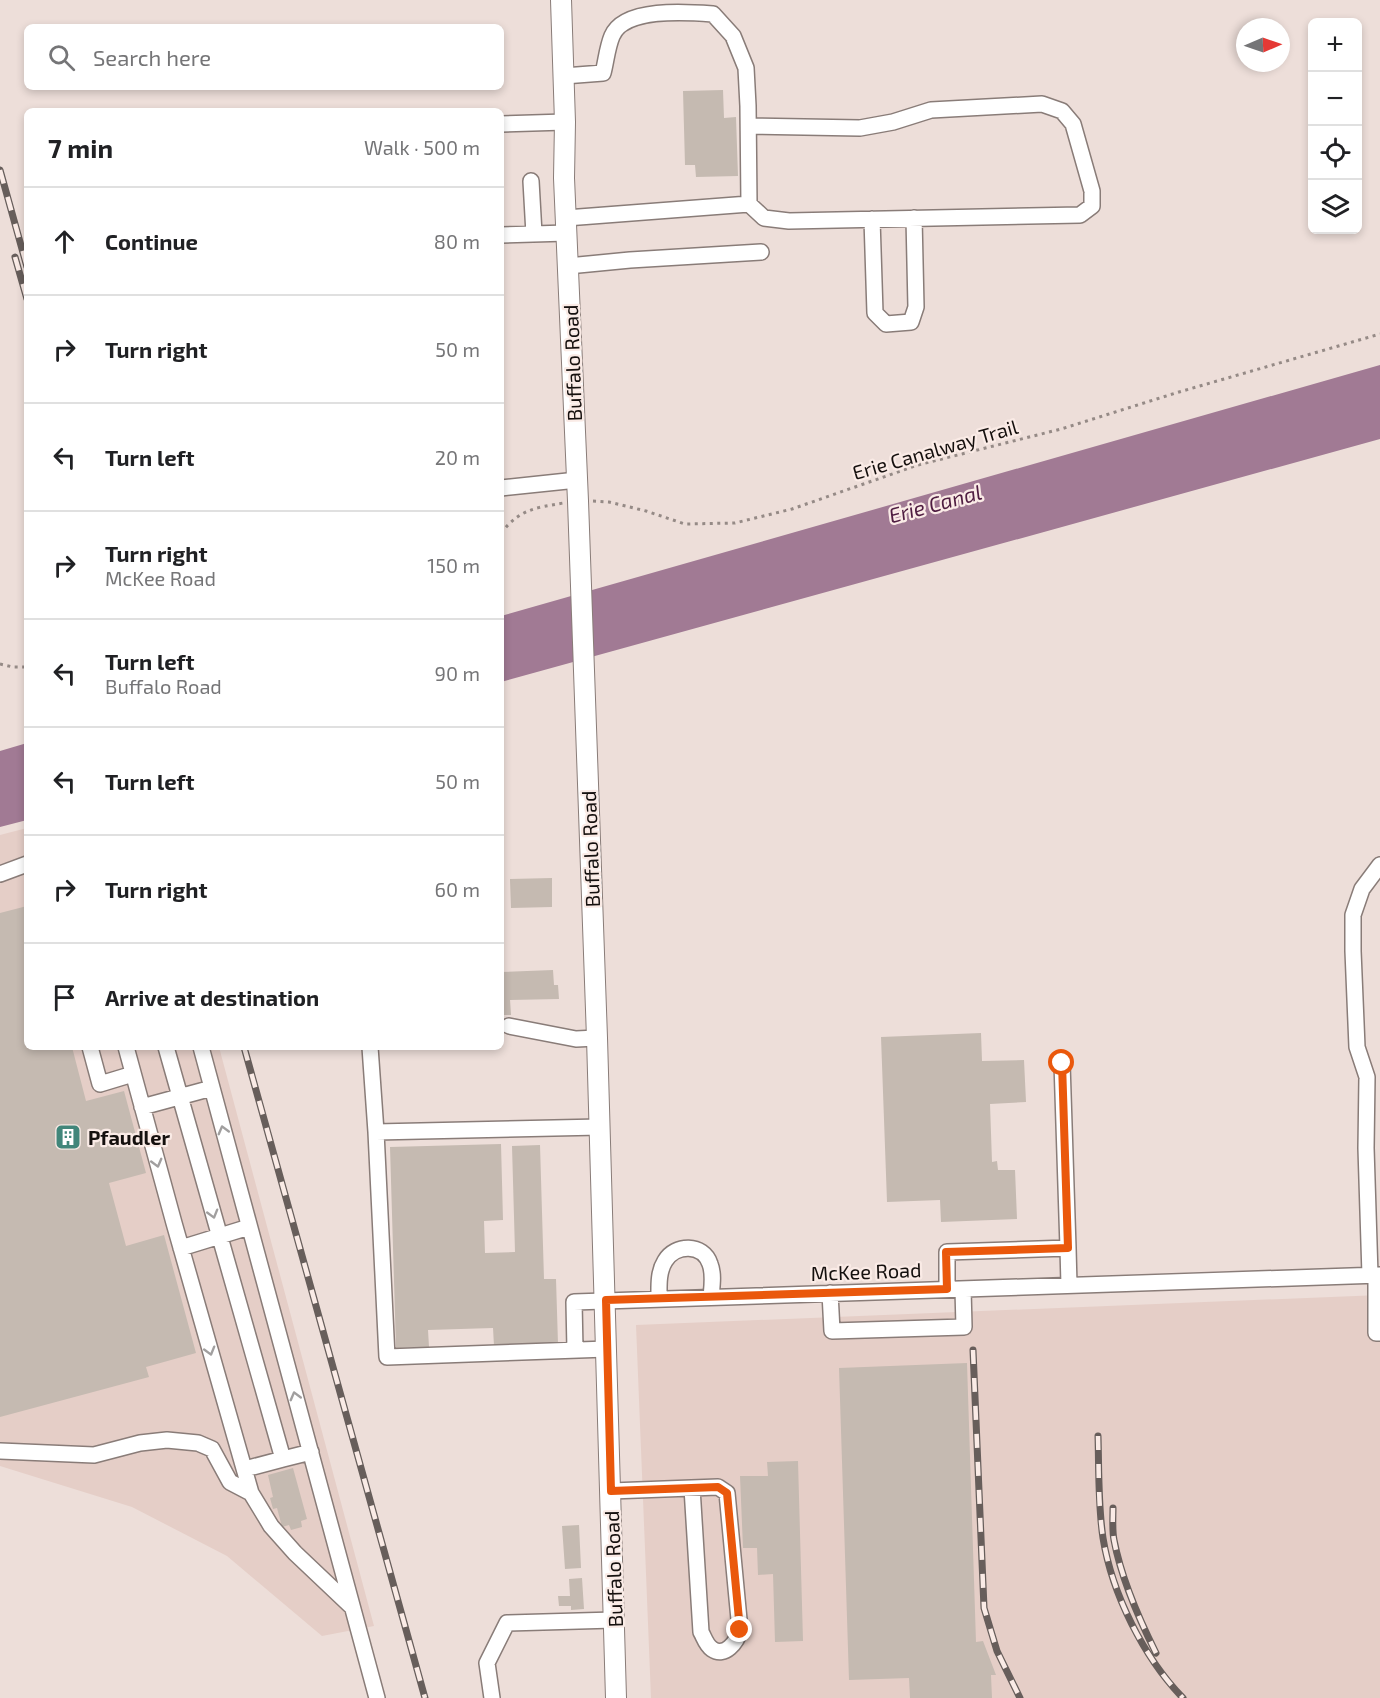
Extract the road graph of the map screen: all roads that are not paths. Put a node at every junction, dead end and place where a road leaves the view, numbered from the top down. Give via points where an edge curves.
1 (561, 0) edge
2 (564, 76) junction
3 (565, 122) junction
4 (504, 124) edge
5 (748, 126) junction
6 (531, 182) dead end
7 (749, 204) junction
8 (914, 218) junction
9 (872, 219) junction
10 (566, 225) junction
11 (534, 234) junction
12 (504, 235) edge
13 (761, 252) dead end
14 (568, 266) junction
15 (577, 480) junction
16 (504, 488) edge
17 (24, 865) edge
18 (1380, 865) edge
19 (0, 874) edge
20 (509, 1026) dead end
21 (597, 1038) junction
22 (91, 1050) edge
23 (127, 1050) edge
24 (167, 1050) edge
25 (202, 1050) edge
26 (370, 1050) edge
27 (1062, 1063) dead end
28 (133, 1074) junction
29 (212, 1088) junction
30 (180, 1097) junction
31 (142, 1107) junction
32 (600, 1127) junction
33 (376, 1132) junction
34 (249, 1227) junction
35 (219, 1236) junction
36 (181, 1248) junction
37 (1068, 1248) junction
38 (1375, 1275) edge
39 (1069, 1285) junction
40 (955, 1289) junction
41 (830, 1293) junction
42 (711, 1297) junction
43 (659, 1299) junction
44 (606, 1300) junction
45 (1380, 1333) edge
46 (607, 1349) junction
47 (575, 1350) junction
48 (0, 1451) edge
49 (311, 1452) junction
50 (283, 1459) junction
51 (245, 1469) junction
52 (692, 1488) junction
53 (611, 1491) junction
54 (250, 1493) junction
55 (352, 1607) junction
56 (614, 1620) junction
57 (376, 1698) edge
58 (492, 1698) edge
59 (616, 1698) edge

1 - 2 main road, Buffalo Road
2 - 3 main road, Buffalo Road
2 - 5 street via 603,73 612,34 630,18 677,11 713,14 733,36 746,68
3 - 4 street
3 - 10 main road, Buffalo Road
5 - 7 street
5 - 8 street via 860,128 931,110 1042,104 1062,111 1073,124 1092,191 1092,206 1080,215
6 - 11 street
7 - 9 street via 764,218
7 - 10 street
8 - 9 street
8 - 9 street via 916,307 911,322 886,324 875,313
10 - 11 street
10 - 14 main road, Buffalo Road
11 - 12 street
13 - 14 street
14 - 15 main road, Buffalo Road
15 - 16 street
15 - 21 main road, Buffalo Road
17 - 19 street
18 - 38 street via 1362,889 1353,915 1357,1047 1366,1077 1366,1148
20 - 21 street via 576,1039
21 - 32 main road, Buffalo Road
22 - 28 street via 100,1084
23 - 28 street
24 - 30 street
25 - 29 street
26 - 33 street
27 - 37 street
28 - 31 street
29 - 30 street
34 -> 29 street
30 - 31 street
30 -> 35 street
31 -> 36 street
32 - 33 street
32 - 44 main road, Buffalo Road
33 - 47 street via 387,1357
34 - 35 street
49 -> 34 street
35 - 36 street
35 - 50 street
36 -> 51 street
37 - 39 street
37 - 40 street via 946,1252
38 - 39 street, McKee Road
38 - 45 street via 1376,1333
39 - 40 street, McKee Road
40 - 41 street, McKee Road
40 - 41 street via 964,1327 832,1331
41 - 42 street, McKee Road
42 - 43 street, McKee Road
42 - 43 street via 710,1263 699,1251 683,1248 672,1252 664,1262
43 - 44 street, McKee Road
44 - 46 main road, Buffalo Road
44 - 47 street, McKee Road via 574,1302
46 - 47 street
46 - 53 main road, Buffalo Road
48 - 54 street via 94,1455 140,1443 198,1443 212,1449 230,1482
49 - 50 street
49 - 55 street
50 - 51 street
51 - 54 street
52 - 52 street via 718,1487 729,1500 740,1630 735,1643 726,1650 712,1649 701,1632
52 - 53 street
53 - 56 main road, Buffalo Road
54 - 55 street via 295,1553
55 - 57 street
56 - 58 street via 507,1623 487,1663
56 - 59 main road, Buffalo Road

